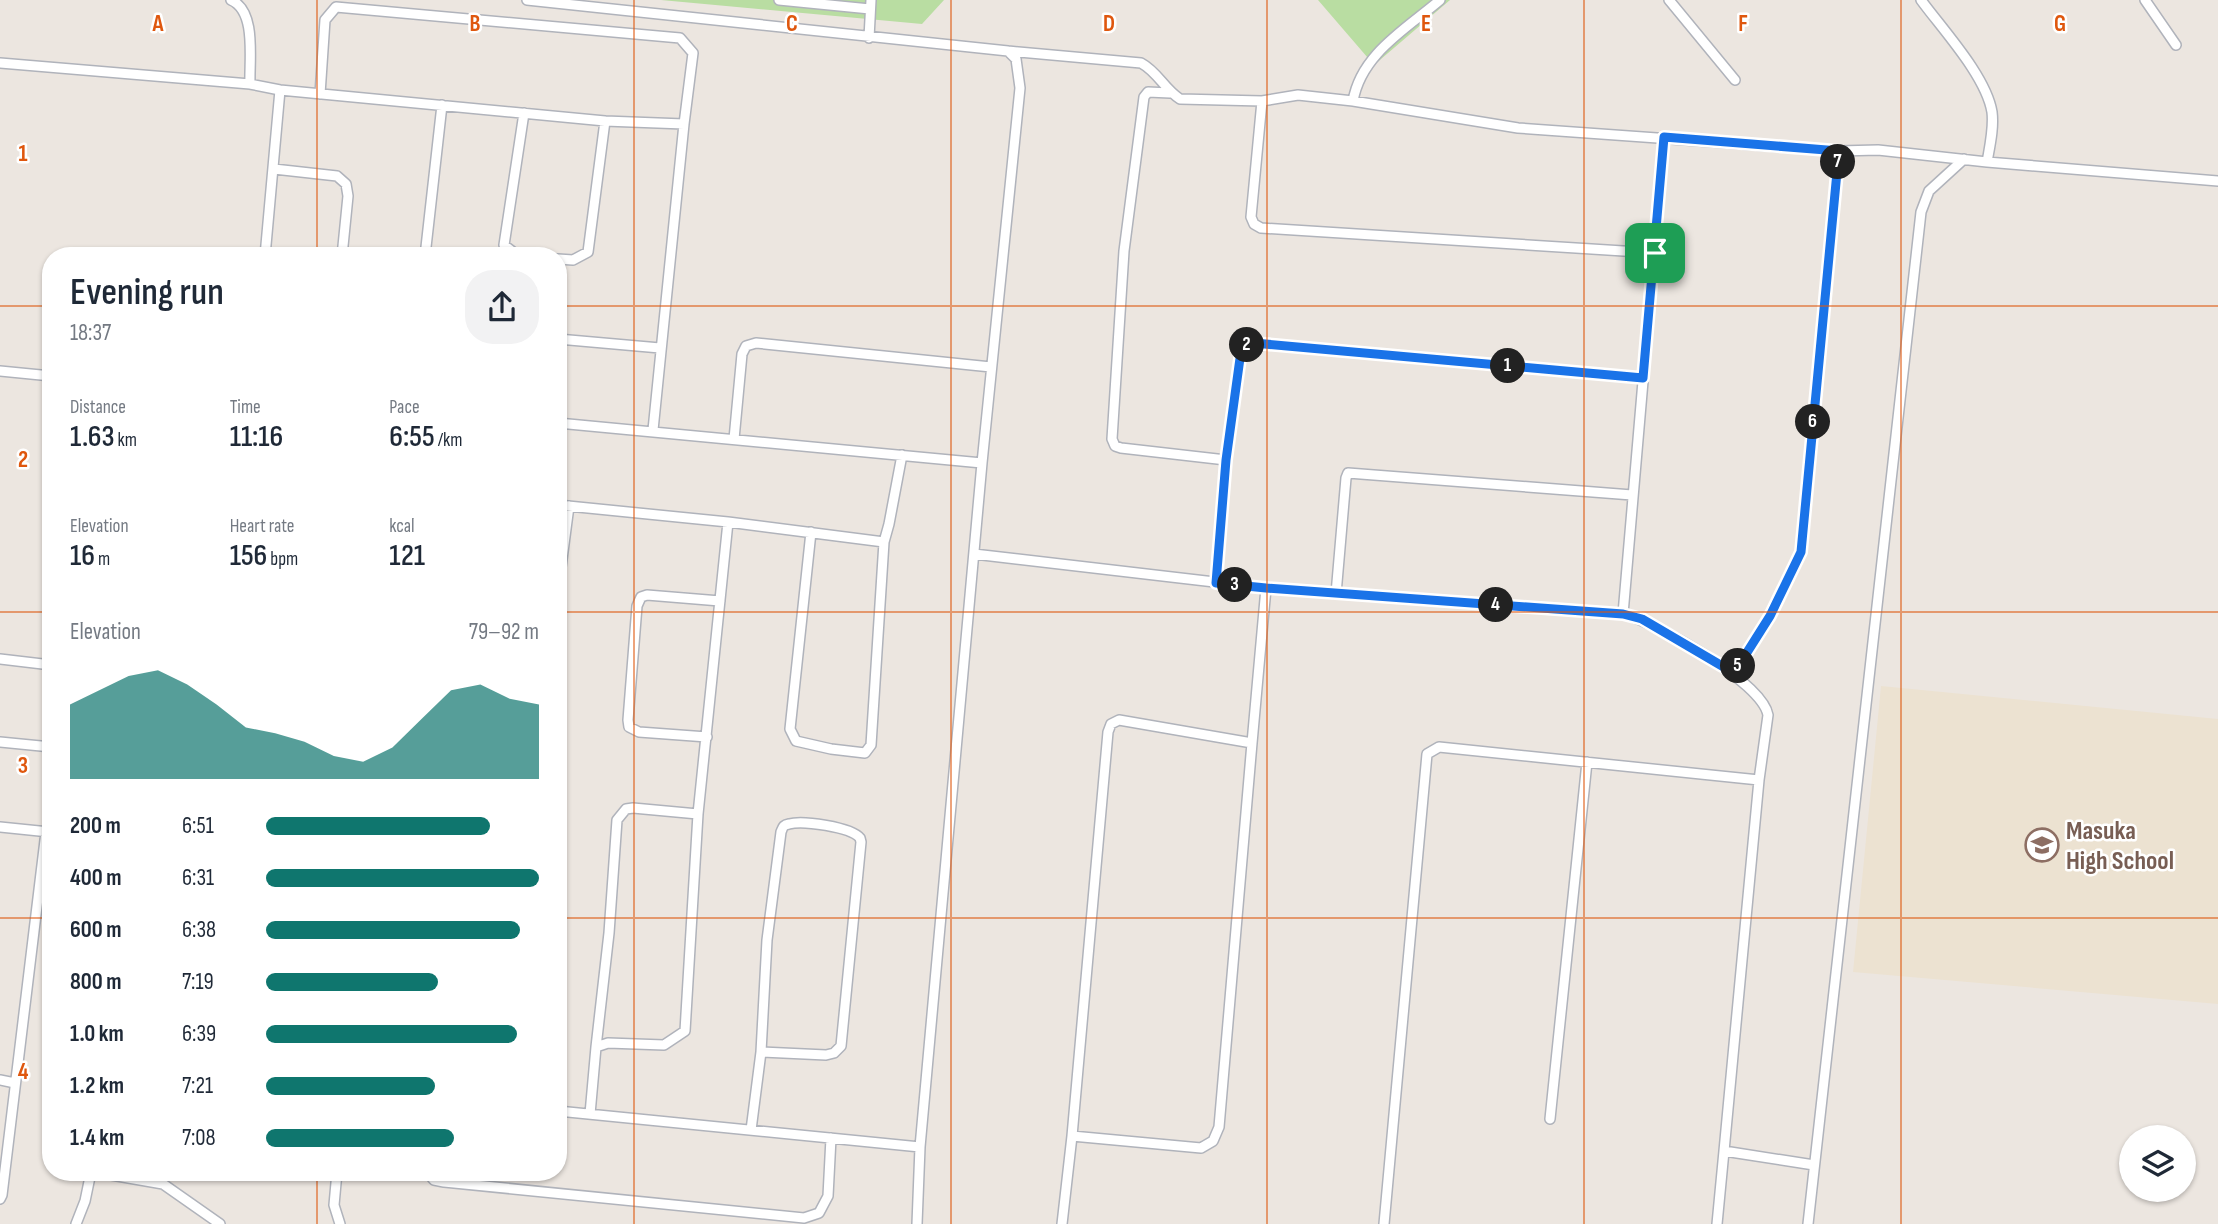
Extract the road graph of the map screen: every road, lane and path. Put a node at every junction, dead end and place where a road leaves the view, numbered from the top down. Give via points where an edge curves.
1 (231, 0) edge
2 (527, 0) edge
3 (779, 0) edge
4 (1440, 0) edge
5 (1669, 0) edge
6 (1921, 0) edge
7 (2145, 0) edge
8 (871, 5) edge
9 (869, 38) junction
10 (2176, 45) dead end
11 (1007, 51) junction
12 (0, 63) edge
13 (1735, 80) dead end
14 (250, 85) junction
15 (280, 90) junction
16 (1170, 93) junction
17 (320, 94) junction
18 (1262, 101) junction
19 (1353, 101) junction
20 (442, 105) junction
21 (524, 113) junction
22 (605, 121) junction
23 (684, 124) junction
24 (1664, 137) junction
25 (1839, 151) junction
26 (1964, 159) junction
27 (1987, 162) junction
28 (274, 169) junction
29 (2218, 181) edge
30 (266, 247) edge
31 (343, 247) edge
32 (426, 247) edge
33 (507, 247) edge
34 (1655, 253) junction
35 (567, 260) edge
36 (567, 340) edge
37 (660, 348) junction
38 (991, 367) junction
39 (0, 371) edge
40 (42, 375) edge
41 (1643, 378) junction
42 (567, 424) edge
43 (653, 430) junction
44 (734, 439) junction
45 (902, 455) junction
46 (1226, 460) junction
47 (982, 463) junction
48 (1632, 495) junction
49 (569, 506) joint
50 (567, 521) edge
51 (728, 522) junction
52 (811, 532) junction
53 (884, 542) junction
54 (974, 554) junction
55 (1216, 583) junction
56 (1266, 588) junction
57 (1336, 594) junction
58 (720, 601) junction
59 (1623, 614) junction
60 (0, 659) edge
61 (42, 664) edge
62 (1734, 673) junction
63 (707, 737) junction
64 (0, 741) edge
65 (1252, 743) junction
66 (42, 746) edge
67 (1587, 762) junction
68 (1759, 780) junction
69 (698, 814) junction
70 (0, 827) edge
71 (42, 831) edge
72 (42, 878) edge
73 (596, 1048) junction
74 (761, 1052) junction
75 (0, 1080) edge
76 (15, 1083) junction
77 (567, 1112) edge
78 (590, 1114) junction
79 (1550, 1119) dead end
80 (751, 1130) junction
81 (1072, 1136) junction
82 (831, 1138) junction
83 (920, 1147) junction
84 (1724, 1151) junction
85 (1814, 1165) junction
86 (91, 1181) edge
87 (146, 1181) edge
88 (336, 1181) edge
89 (439, 1181) edge
90 (0, 1199) edge
91 (76, 1224) edge
92 (220, 1224) edge
93 (341, 1224) edge
94 (917, 1224) edge
95 (1062, 1224) edge
96 (1384, 1224) edge
97 (1717, 1224) edge
98 (1808, 1224) edge

1 - 14 street via 241,6 249,22
2 - 9 street
3 - 8 street
4 - 19 street via 1373,56 1356,85
5 - 13 street
6 - 27 street via 1982,83 1992,111
7 - 10 street
8 - 9 street
9 - 11 street
11 - 16 street via 1141,63 1153,69
11 - 38 street via 1016,59 1020,88
12 - 14 street
14 - 15 street
15 - 17 street
15 - 28 street
16 - 18 street via 1180,100
16 - 46 street via 1148,92 1144,97 1124,251 1112,439 1121,449
17 - 20 street
17 - 23 street via 326,20 335,7 680,38 693,53
18 - 19 street via 1298,95
18 - 34 street via 1251,217 1261,228
19 - 24 street via 1518,128
20 - 21 street
20 - 32 street
21 - 22 street
21 - 33 street
22 - 23 street
22 - 35 street via 588,252
23 - 37 street
24 - 25 street
24 - 34 street
25 - 26 street via 1878,149
25 - 62 street via 1801,552 1770,616
26 - 27 street
26 - 85 street via 1929,191 1921,212
27 - 29 street
28 - 30 street
28 - 31 street via 337,176 346,184
34 - 41 street
36 - 37 street
37 - 43 street
38 - 44 street via 756,343 746,346 742,354
38 - 47 street
39 - 40 street
41 - 46 street via 1254,343 1241,351
41 - 48 street
42 - 43 street
43 - 44 street
44 - 45 street
45 - 47 street
45 - 53 street
46 - 55 street
47 - 54 street
48 - 57 street via 1348,473
48 - 59 street
49 - 50 street
49 - 51 street
51 - 52 street
51 - 58 street
52 - 53 street
52 - 53 street via 790,729 796,741 831,749 865,752 871,745
54 - 55 street
54 - 83 street
55 - 56 street
56 - 57 street
56 - 65 street
57 - 59 street
58 - 63 street
58 - 63 street via 647,595 637,606 629,727 639,732
59 - 62 street via 1642,619
60 - 61 street
62 - 68 street via 1768,715
63 - 69 street
64 - 66 street
65 - 81 street via 1219,1127 1213,1141 1201,1148
65 - 81 street via 1119,720 1111,724
67 - 68 street
67 - 79 street
67 - 96 street via 1439,747 1427,754
68 - 84 street
69 - 73 street via 685,1031 664,1045 608,1042
69 - 73 street via 633,808 617,820
70 - 71 street
72 - 76 street
73 - 78 street
74 - 74 street via 767,940 781,832 790,823 852,831 861,842 841,1046 826,1055
74 - 80 street
75 - 76 street
76 - 90 street
77 - 78 street
78 - 80 street
80 - 82 street
81 - 95 street
82 - 83 street
82 - 89 street via 828,1196 819,1213 804,1218
83 - 94 street
84 - 85 street
84 - 97 street
85 - 98 street
86 - 91 street
87 - 92 street via 163,1184
88 - 93 street via 334,1205

